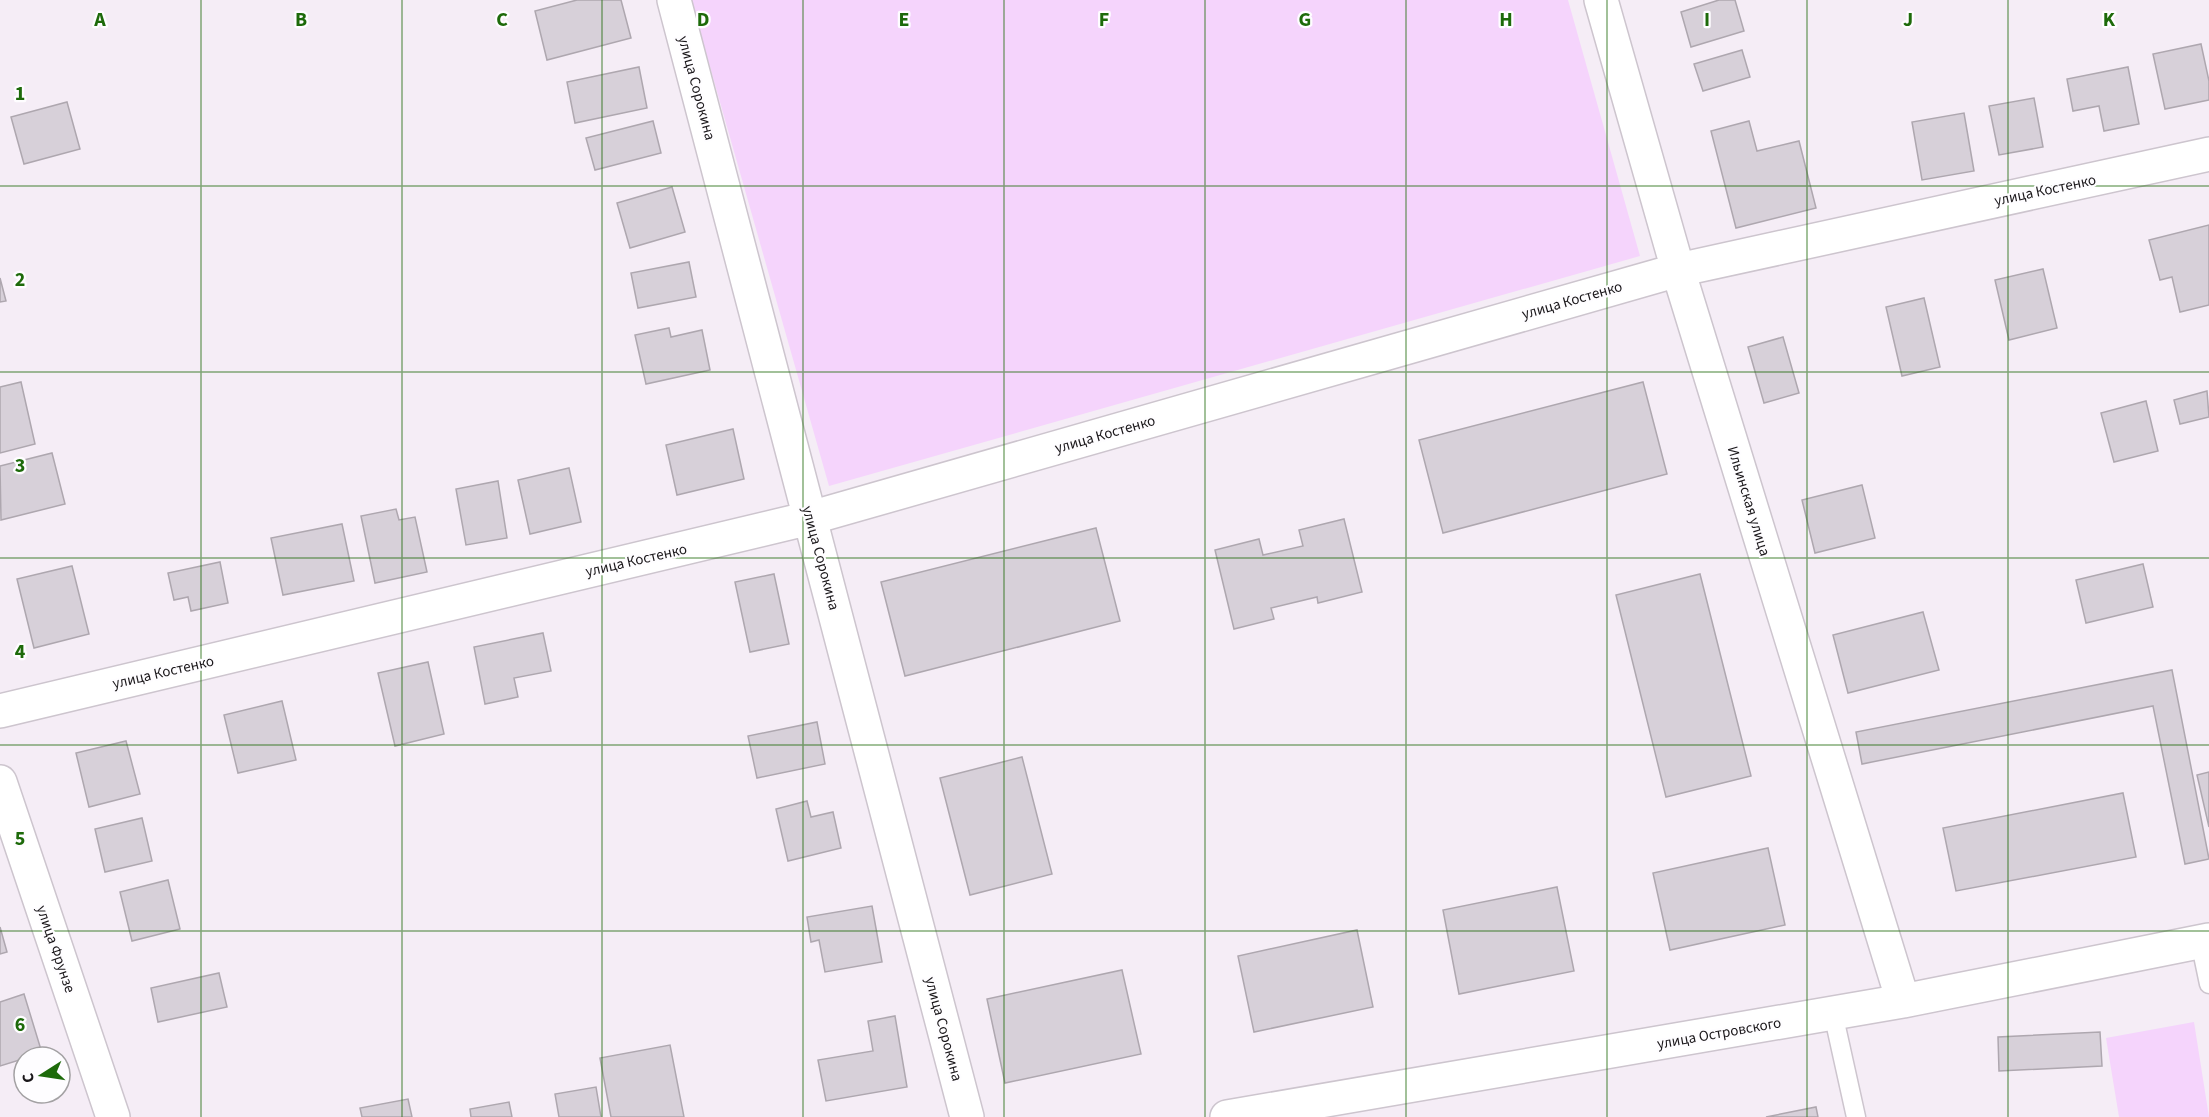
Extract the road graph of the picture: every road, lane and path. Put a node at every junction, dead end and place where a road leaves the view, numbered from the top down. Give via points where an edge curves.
1 (674, 0) edge
2 (1601, 0) edge
3 (2209, 154) edge
4 (1678, 270) junction
5 (810, 518) junction
6 (0, 711) edge
7 (0, 782) edge
8 (2204, 940) edge
9 (2209, 984) edge
10 (1903, 1001) junction
11 (1833, 1013) junction
12 (1323, 1109) edge
13 (113, 1117) edge
14 (967, 1117) edge
15 (1227, 1117) edge
16 (1856, 1117) edge

1 - 5 street, улица Сорокина
2 - 4 street, Ильинская улица
3 - 4 street, улица Костенко
4 - 5 street, улица Костенко
4 - 10 street, Ильинская улица
5 - 6 street, улица Костенко
5 - 14 street, улица Сорокина
7 - 13 street, улица Фрунзе
8 - 9 lane
8 - 10 street, улица Островского
10 - 11 street, улица Островского
11 - 12 street, улица Островского
11 - 16 lane
12 - 15 street, улица Островского

